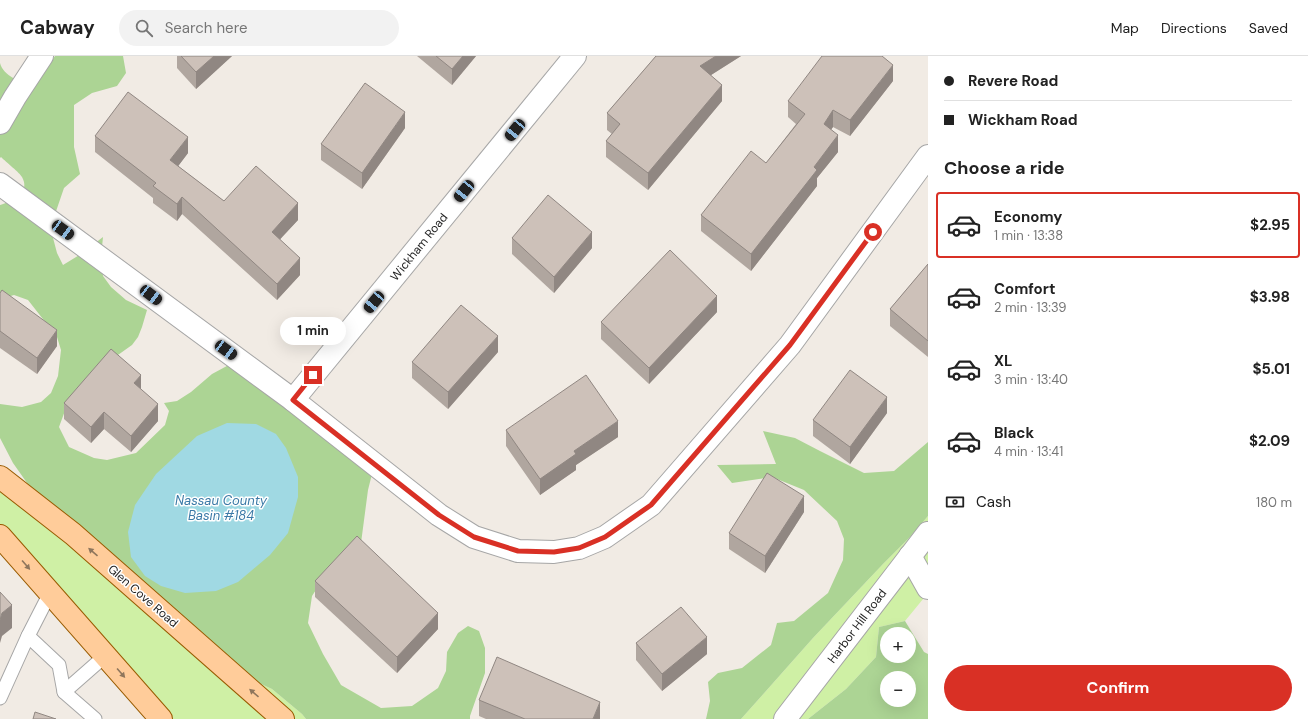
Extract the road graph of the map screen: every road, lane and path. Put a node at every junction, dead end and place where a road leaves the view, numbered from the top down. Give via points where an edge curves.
1 (575, 56) edge
2 (39, 58) edge
3 (0, 122) edge
4 (928, 156) edge
5 (0, 184) edge
6 (293, 400) junction
7 (0, 477) edge
8 (928, 533) edge
9 (0, 536) edge
10 (919, 557) edge
11 (928, 588) edge
12 (50, 593) junction
13 (28, 636) junction
14 (105, 656) junction
15 (64, 692) junction
16 (0, 698) edge
17 (95, 719) edge
18 (161, 719) edge
19 (283, 719) edge
20 (785, 719) edge

1 - 6 street, Wickham Road
2 - 3 street
4 - 6 street via 790,345 651,505 605,537 579,548 554,552 518,551 474,537 439,515
5 - 6 street
19 -> 7 main road, Glen Cove Road via 73,534
8 - 10 street, Harbor Hill Road
9 -> 12 main road
10 - 11 street
10 - 20 street, Harbor Hill Road
12 - 13 lane
12 - 14 main road
13 - 15 lane via 59,665
13 - 16 lane
14 - 15 lane
14 -> 18 main road
15 - 17 lane

